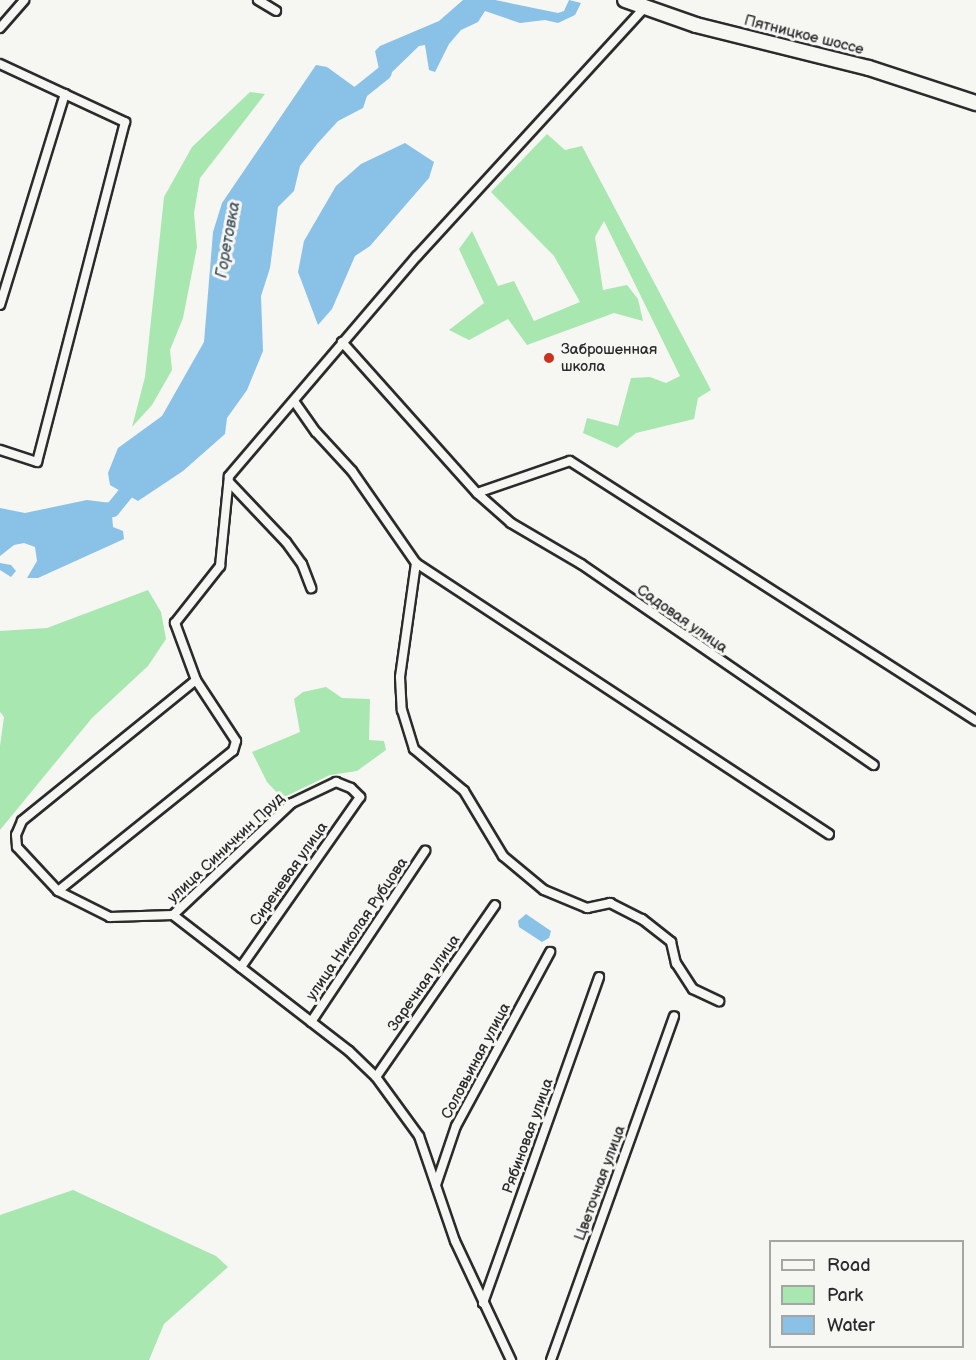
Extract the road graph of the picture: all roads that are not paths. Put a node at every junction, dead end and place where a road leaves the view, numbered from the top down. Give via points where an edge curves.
1 (24, 0) edge
2 (258, 0) edge
3 (625, 0) edge
4 (644, 8) junction
5 (276, 11) dead end
6 (0, 28) edge
7 (0, 64) edge
8 (65, 94) junction
9 (976, 103) edge
10 (0, 305) edge
11 (342, 342) junction
12 (294, 400) junction
13 (0, 450) edge
14 (229, 482) junction
15 (477, 493) junction
16 (416, 563) junction
17 (311, 588) dead end
18 (196, 680) junction
19 (976, 722) edge
20 (874, 765) dead end
21 (360, 797) joint
22 (829, 834) dead end
23 (425, 851) dead end
24 (58, 891) junction
25 (495, 905) dead end
26 (173, 915) junction
27 (550, 952) dead end
28 (241, 967) junction
29 (599, 977) dead end
30 (719, 1001) dead end
31 (674, 1016) dead end
32 (311, 1023) junction
33 (375, 1077) junction
34 (436, 1186) junction
35 (483, 1303) junction
36 (511, 1360) edge
37 (551, 1360) edge

1 - 6 street
2 - 5 street
3 - 4 main road, Пятницкое шоссе
4 - 9 main road, Пятницкое шоссе via 705,28 906,78
4 - 11 street
7 - 8 street
8 - 10 street
8 - 13 street via 125,122 37,462
11 - 12 street
11 - 15 street, Садовая улица
12 - 14 street via 229,476
12 - 16 street via 315,432 352,471
14 - 17 street via 286,542 302,564
14 - 18 street via 220,566 175,623
15 - 19 street via 570,461
15 - 20 street, Садовая улица via 511,524 581,564
16 - 22 street
16 - 30 street via 400,676 402,710 414,749 464,791 503,856 544,890 587,908 610,903 642,919 670,942 676,963 693,989
18 - 24 street via 236,741 233,751
18 - 24 street via 22,821 16,847
21 - 26 street, улица Синичкин Пруд via 336,782 292,803
21 - 28 street, Сиреневая улица
23 - 32 street, улица Николая Рубцова
24 - 26 street via 110,917
25 - 33 street, Заречная улица
26 - 28 street
27 - 34 street, Соловьиная улица via 456,1126
28 - 32 street
29 - 35 street, Рябиновая улица
31 - 37 street, Цветочная улица
32 - 33 street
33 - 34 street via 419,1136
34 - 35 street via 455,1242
35 - 36 street

